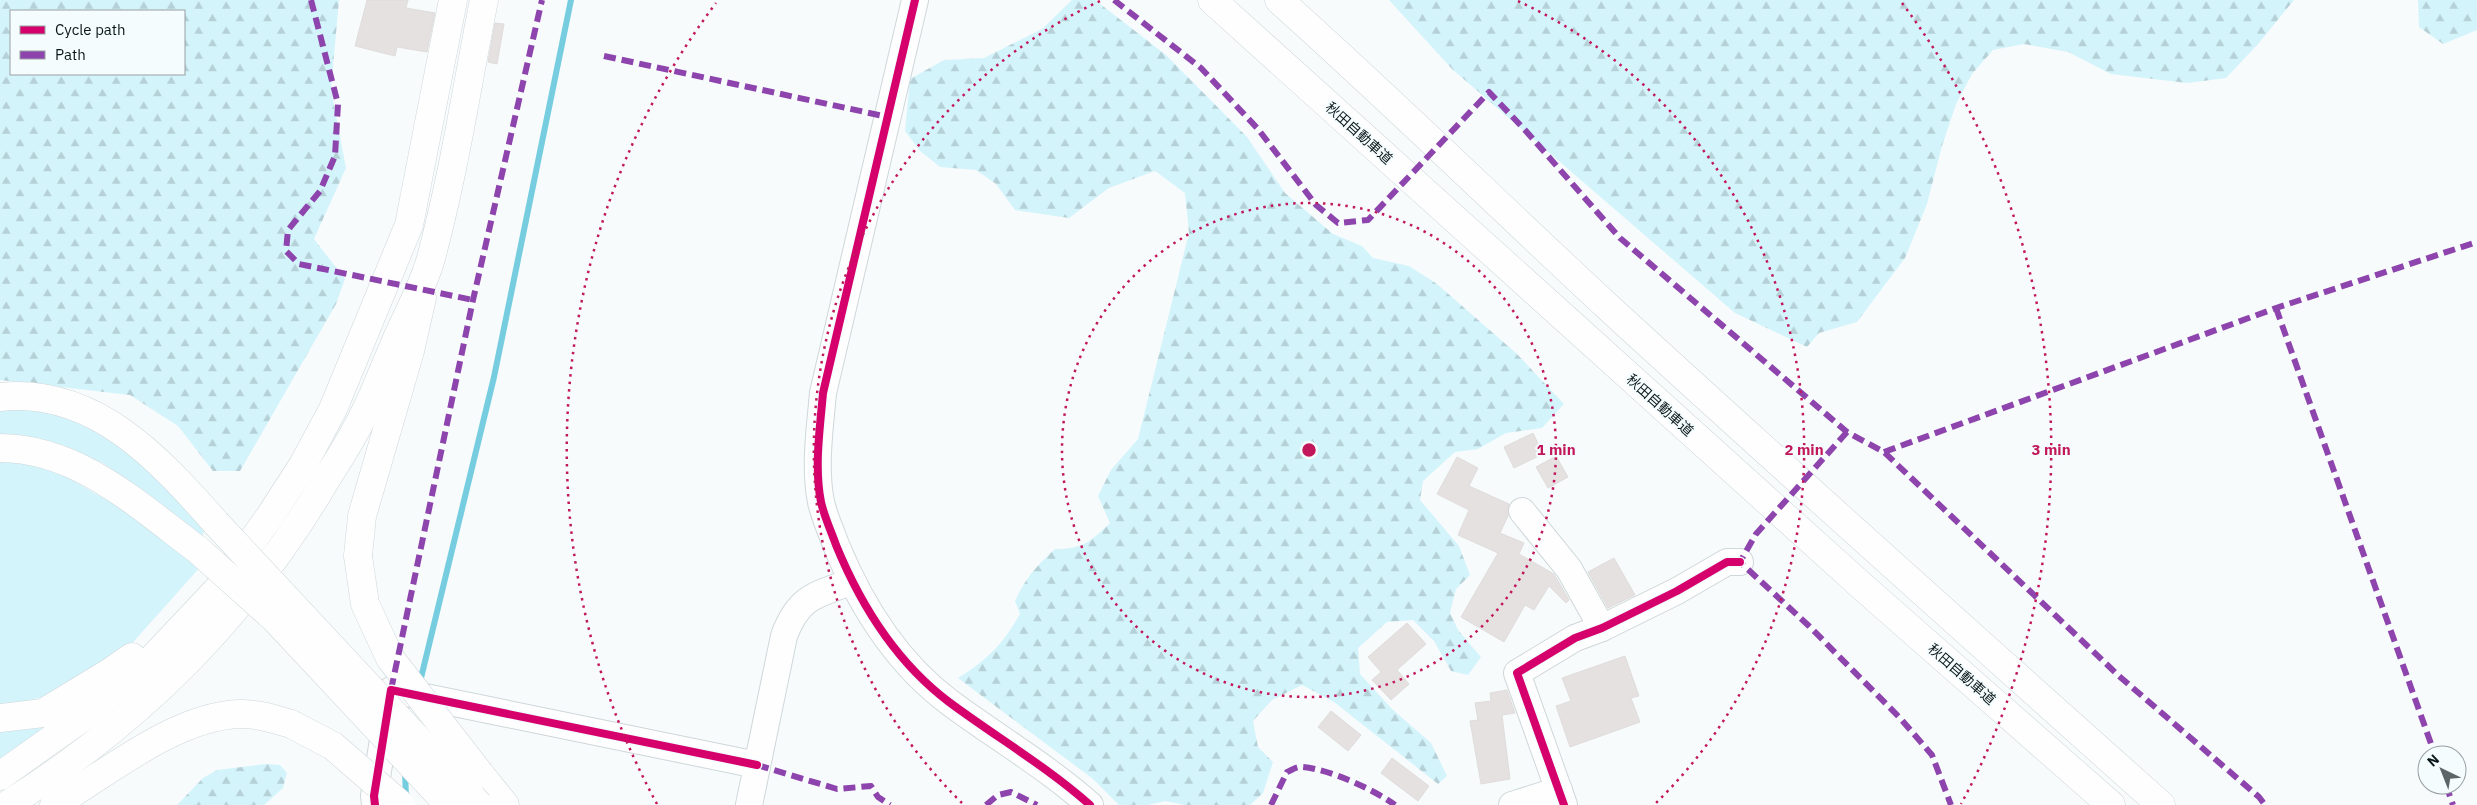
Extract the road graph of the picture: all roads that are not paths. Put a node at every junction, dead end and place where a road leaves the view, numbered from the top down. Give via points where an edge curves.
1 (453, 0) edge
2 (484, 0) edge
3 (915, 0) edge
4 (1212, 0) edge
5 (1279, 0) edge
6 (430, 260) junction
7 (0, 397) edge
8 (0, 448) edge
9 (1522, 511) dead end
10 (1740, 562) dead end
11 (851, 582) junction
12 (218, 589) junction
13 (1602, 628) junction
14 (0, 718) edge
15 (757, 765) junction
16 (0, 776) edge
17 (1562, 797) edge
18 (7, 805) edge
19 (54, 805) edge
20 (375, 805) edge
21 (401, 805) edge
22 (449, 805) edge
23 (479, 805) edge
24 (505, 805) edge
25 (749, 805) edge
26 (1090, 805) edge
27 (1512, 805) edge
28 (2111, 805) edge
29 (2161, 805) edge

1 - 12 main road via 406,234 333,409 293,479
2 - 6 main road via 457,145
3 - 11 street via 823,393 818,445 821,502
4 - 28 main road, 秋田自動車道 via 1864,588
5 - 29 main road via 1628,325
6 - 18 main road via 366,412 298,527 237,609 166,685 108,736
6 - 24 main road, bridge via 410,351 362,516 358,556 365,604 390,658
7 - 23 main road, bridge via 55,400 109,421 166,467
8 - 22 main road, bridge via 18,448 66,460 123,493 198,550 275,619
9 - 13 street via 1569,569
10 - 13 street via 1727,562
11 - 15 street via 813,596 792,616 784,636
11 - 26 street via 872,621 925,682
12 - 14 main road via 116,668 60,703 43,712
12 - 16 main road via 151,660 93,710
13 - 17 street via 1575,638 1517,673
15 - 20 street via 391,690
15 - 25 street
17 - 27 street
19 - 21 main road, bridge via 151,743 207,719 238,714 268,717 291,724 333,746

